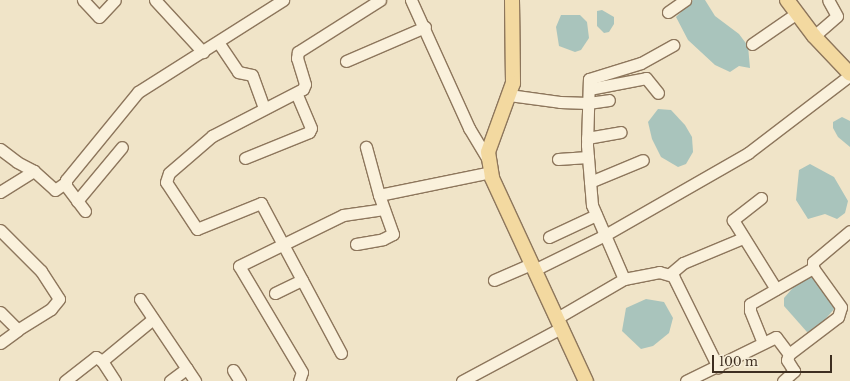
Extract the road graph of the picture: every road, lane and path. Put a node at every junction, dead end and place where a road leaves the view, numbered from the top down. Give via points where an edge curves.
1 (84, 0) edge
2 (115, 0) edge
3 (154, 0) edge
4 (282, 0) edge
5 (380, 0) edge
6 (411, 0) edge
7 (512, 0) edge
8 (685, 0) edge
9 (787, 0) edge
10 (828, 0) edge
11 (668, 12) dead end
12 (797, 13) junction
13 (425, 27) junction
14 (814, 36) junction
15 (218, 42) junction
16 (752, 44) dead end
17 (672, 45) dead end
18 (203, 52) junction
19 (346, 61) dead end
20 (850, 75) edge
21 (589, 89) junction
22 (296, 93) junction
23 (658, 93) dead end
24 (509, 95) junction
25 (609, 100) dead end
26 (588, 103) junction
27 (264, 108) junction
28 (620, 132) dead end
29 (587, 138) junction
30 (122, 147) dead end
31 (366, 147) dead end
32 (0, 149) edge
33 (588, 157) junction
34 (245, 158) dead end
35 (558, 159) dead end
36 (643, 160) dead end
37 (490, 168) junction
38 (34, 171) junction
39 (590, 182) junction
40 (65, 183) junction
41 (0, 192) edge
42 (379, 195) junction
43 (761, 198) dead end
44 (78, 201) junction
45 (384, 208) junction
46 (86, 211) dead end
47 (596, 215) junction
48 (0, 230) edge
49 (850, 231) edge
50 (605, 235) junction
51 (549, 237) dead end
52 (743, 238) junction
53 (283, 244) junction
54 (356, 244) dead end
55 (533, 267) junction
56 (813, 268) junction
57 (670, 274) junction
58 (624, 278) junction
59 (302, 280) junction
60 (494, 280) dead end
61 (776, 288) junction
62 (275, 293) dead end
63 (140, 299) dead end
64 (0, 312) edge
65 (153, 319) junction
66 (559, 323) junction
67 (18, 330) junction
68 (0, 343) edge
69 (763, 343) junction
70 (341, 353) dead end
71 (789, 354) junction
72 (102, 361) junction
73 (718, 367) junction
74 (187, 368) junction
75 (233, 370) dead end
76 (301, 378) edge
77 (464, 380) edge
78 (65, 381) edge
79 (115, 381) edge
80 (170, 381) edge
81 (195, 381) edge
82 (240, 381) edge
83 (292, 381) edge
84 (586, 381) edge
85 (686, 381) edge
86 (783, 381) edge

1 - 2 street via 99,17
3 - 18 street
4 - 15 street
5 - 22 street via 298,52 297,58 305,84 304,88
6 - 13 street
7 - 24 main road via 514,55 513,83
8 - 11 street
9 - 12 main road
10 - 14 street via 836,16
12 - 14 main road
12 - 16 street
13 - 19 street
13 - 37 street via 456,102
14 - 20 main road
15 - 18 street
15 - 27 street via 238,72 252,75
17 - 21 street via 640,63 590,76
18 - 40 street via 138,92
20 - 50 street via 748,153
21 - 23 street via 646,78
21 - 26 street
22 - 27 street
22 - 34 street via 310,132
24 - 26 street
24 - 37 main road via 490,145
25 - 26 street
26 - 29 street
27 - 53 street via 212,136 169,173 166,182 197,229 258,202 263,205
28 - 29 street
29 - 33 street
30 - 44 street
31 - 42 street
32 - 38 street
33 - 35 street
33 - 39 street
36 - 39 street
37 - 42 street
37 - 55 main road
38 - 40 street via 55,190
38 - 41 street
39 - 47 street via 592,205
40 - 44 street
42 - 45 street
43 - 52 street via 733,220
44 - 46 street
45 - 53 street via 343,215
45 - 54 street via 393,234 383,239
47 - 50 street
47 - 51 street
48 - 67 street via 40,271 58,299 51,309
49 - 56 street via 813,262
50 - 55 street
50 - 58 street
52 - 57 street via 683,263
52 - 61 street
53 - 59 street
53 - 76 street via 241,264 239,269
55 - 60 street
55 - 66 main road
56 - 61 street
56 - 71 street via 841,307 838,317
57 - 58 street via 659,272
57 - 73 street via 683,291
58 - 66 street
59 - 62 street
59 - 70 street
61 - 69 street via 751,302 749,306
63 - 65 street
64 - 67 street
65 - 72 street
65 - 74 street
66 - 77 street
66 - 84 main road
67 - 68 street
69 - 71 street via 776,337
69 - 73 street
71 - 86 street via 787,360 794,371
72 - 78 street via 96,357
72 - 79 street
73 - 85 street
74 - 80 street
74 - 81 street
75 - 82 street
76 - 83 street

